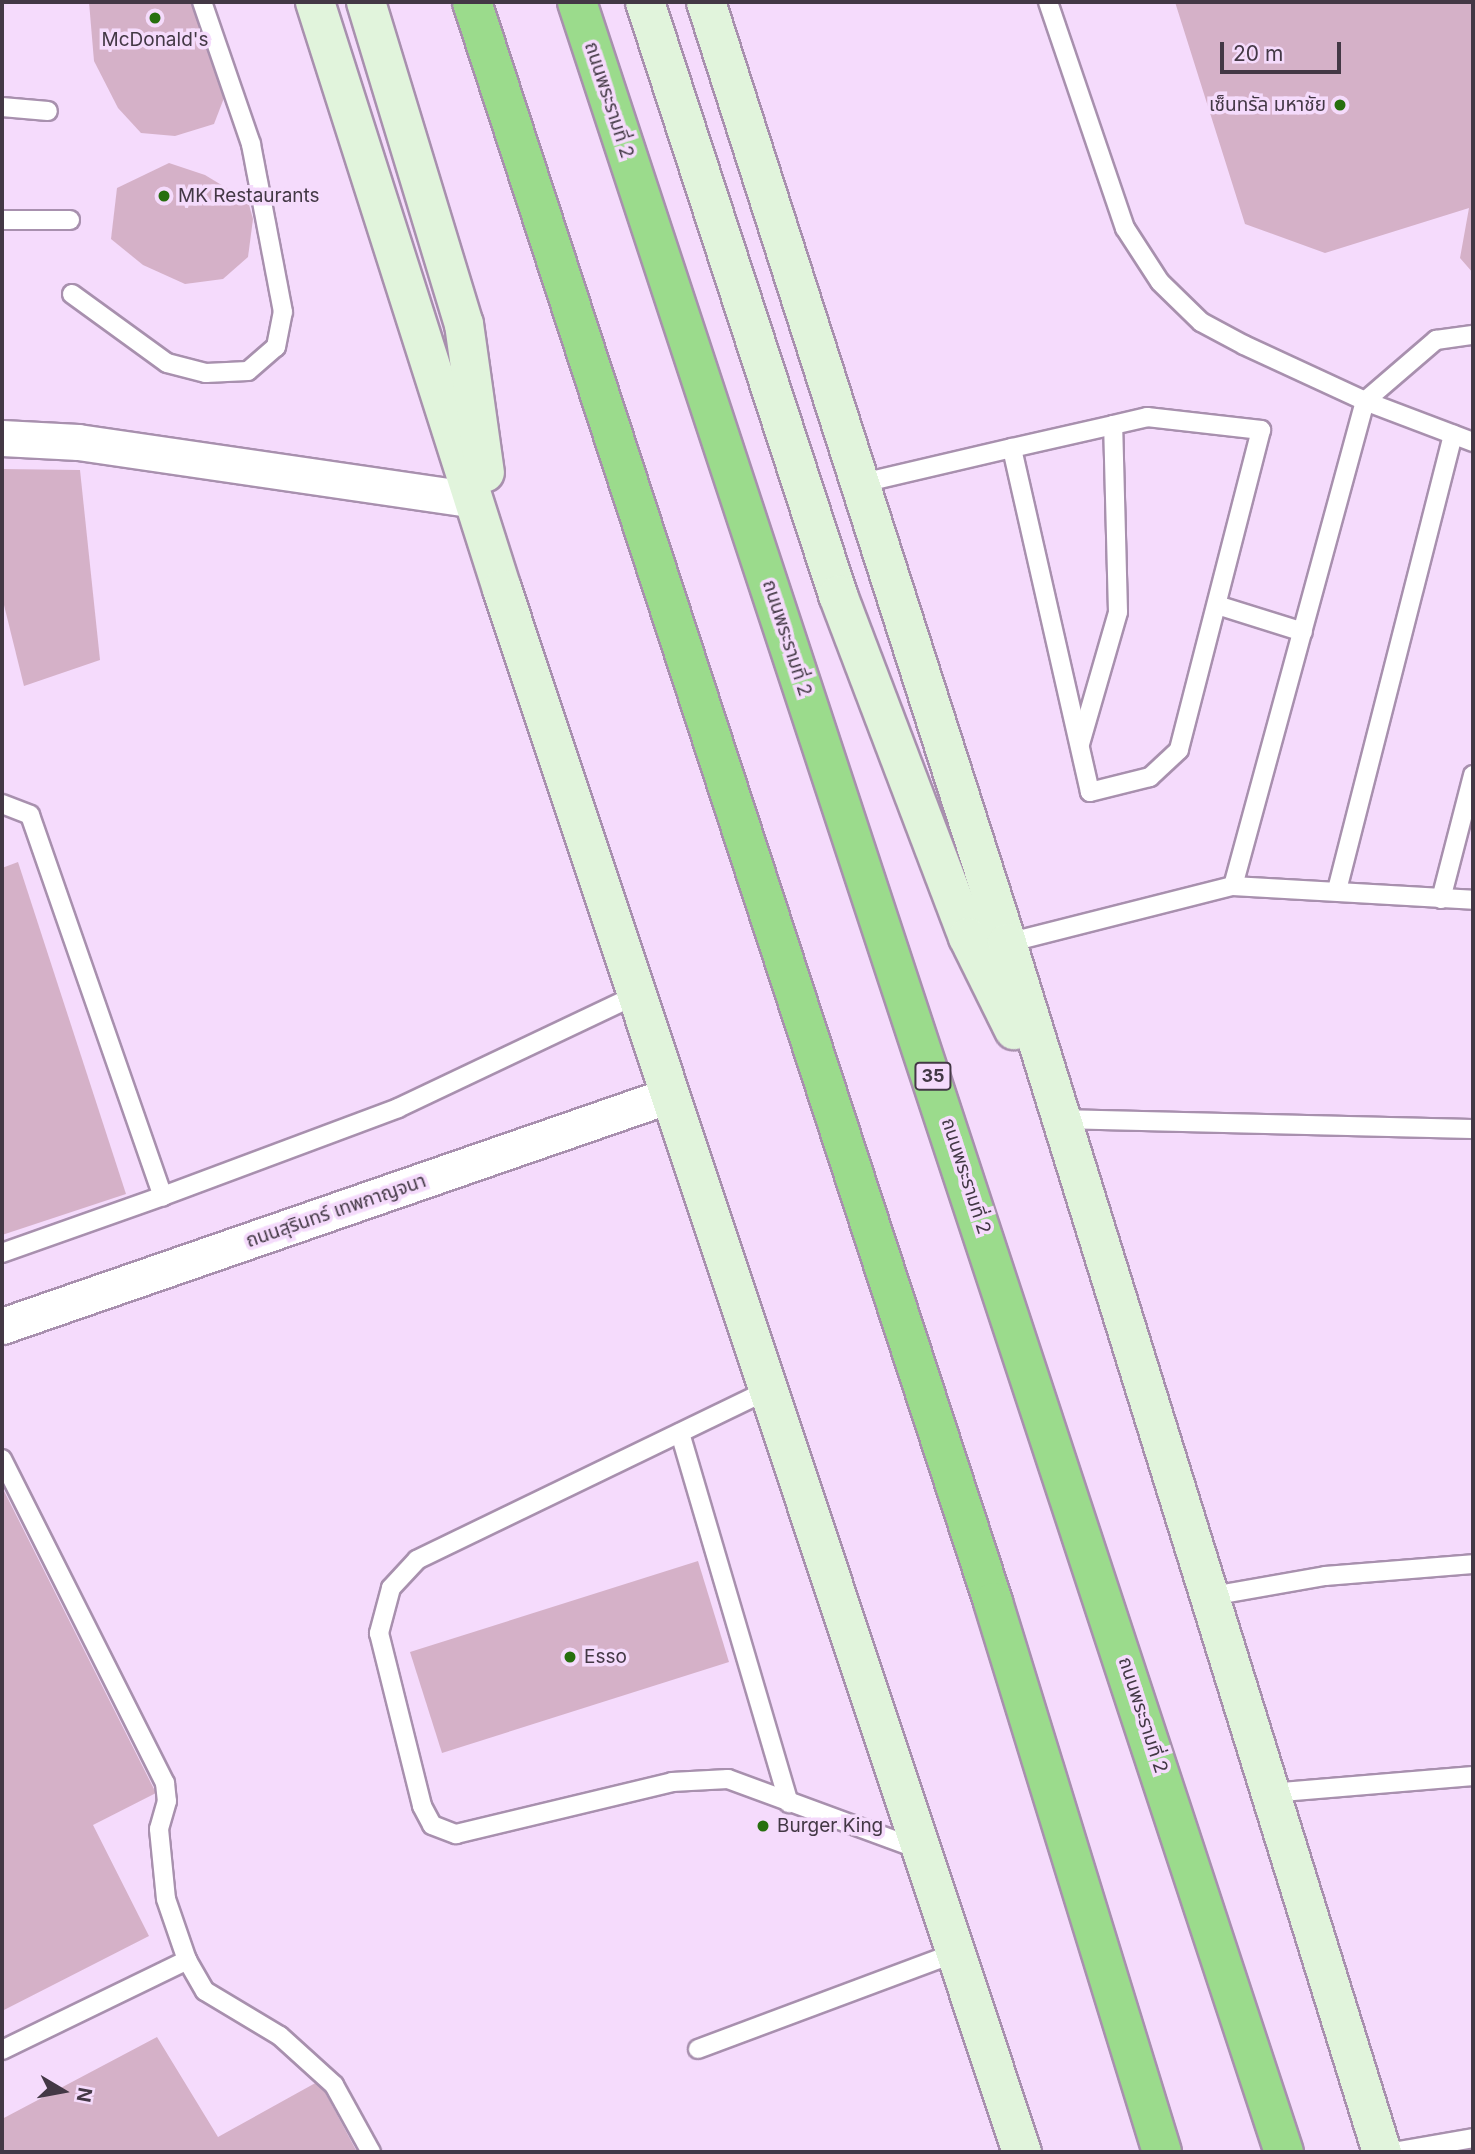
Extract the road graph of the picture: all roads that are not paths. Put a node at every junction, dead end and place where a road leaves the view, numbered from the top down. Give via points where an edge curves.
1 (202, 2) edge
2 (315, 2) edge
3 (366, 2) edge
4 (472, 2) edge
5 (577, 2) edge
6 (645, 2) edge
7 (706, 2) edge
8 (1048, 2) edge
9 (2, 107) edge
10 (48, 111) dead end
11 (2, 220) edge
12 (71, 220) dead end
13 (72, 293) dead end
14 (1473, 335) edge
15 (1365, 401) junction
16 (1113, 425) junction
17 (1453, 435) junction
18 (2, 438) edge
19 (1473, 442) edge
20 (1013, 448) junction
21 (858, 484) junction
22 (474, 500) junction
23 (502, 589) junction
24 (1217, 605) junction
25 (1303, 632) junction
26 (1079, 745) junction
27 (1473, 775) edge
28 (2, 804) edge
29 (1233, 886) junction
30 (1337, 890) junction
31 (1441, 899) junction
32 (1473, 900) edge
33 (1007, 943) junction
34 (638, 994) junction
35 (670, 1095) junction
36 (1058, 1119) junction
37 (1473, 1129) edge
38 (163, 1196) junction
39 (2, 1253) edge
40 (2, 1326) edge
41 (771, 1389) junction
42 (680, 1433) junction
43 (2, 1459) edge
44 (1473, 1564) edge
45 (1206, 1597) junction
46 (1473, 1776) edge
47 (1270, 1793) junction
48 (789, 1803) junction
49 (924, 1851) junction
50 (958, 1952) junction
51 (187, 1960) junction
52 (2, 2049) edge
53 (698, 2049) dead end
54 (1473, 2138) edge
55 (371, 2152) edge
56 (1022, 2152) edge
57 (1162, 2152) edge
58 (1284, 2152) edge
59 (1382, 2152) edge
60 (1393, 2152) edge

1 - 13 lane via 251,144 283,312 276,347 248,371 206,373 167,363
2 - 22 main road
3 - 23 main road via 464,324
4 - 57 highway via 993,1602
5 - 58 highway, ถนนพระรามที่ 2 / 35
6 - 36 main road via 838,595 906,783 968,937
7 - 21 main road
8 - 15 lane via 1125,228 1160,282 1201,322
9 - 10 lane
11 - 12 lane
14 - 15 lane via 1436,341
15 - 17 lane
15 - 25 lane
16 - 20 lane
16 - 24 lane via 1147,417 1262,430
16 - 26 lane via 1118,612
17 - 19 lane
17 - 30 lane
18 - 22 street via 78,442
20 - 21 lane
20 - 26 lane
21 - 33 main road
22 - 23 main road
23 - 34 main road
24 - 25 lane
24 - 26 lane via 1179,750 1150,777 1090,792
25 - 29 lane
27 - 31 lane
28 - 38 lane via 30,815
29 - 30 lane
29 - 33 lane
30 - 31 lane
31 - 32 lane
33 - 36 main road
34 - 35 main road
34 - 38 lane via 398,1108
35 - 40 street, ถนนสุรินทร์ เทพกาญจนา
35 - 41 main road
36 - 37 lane
36 - 45 main road
38 - 39 lane
41 - 42 lane
41 - 49 main road
42 - 48 lane
42 - 48 lane via 417,1560 391,1588 379,1633 422,1806 432,1825 456,1834 672,1782 728,1779
43 - 51 lane via 165,1783 167,1801 159,1829 166,1899
44 - 45 lane via 1325,1576
45 - 47 main road
46 - 47 lane
47 - 59 main road
48 - 49 lane
49 - 50 main road
50 - 53 lane
50 - 56 main road
51 - 52 lane
51 - 55 lane via 205,1991 280,2036 334,2085
54 - 60 lane

